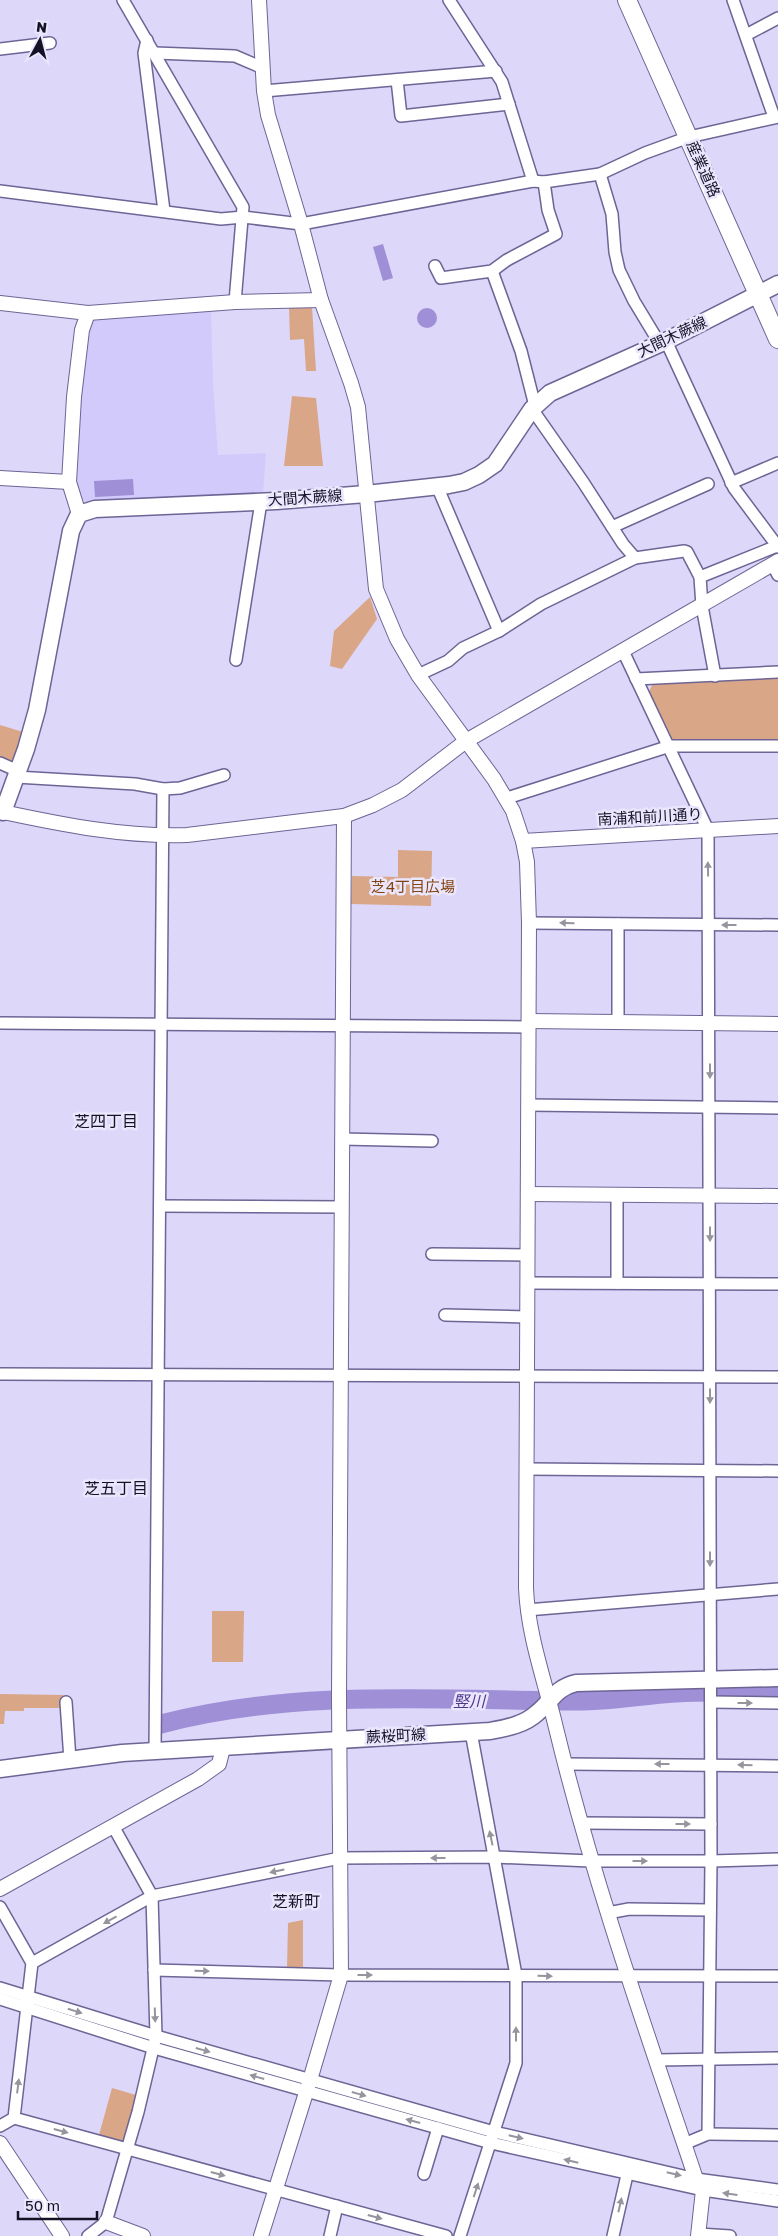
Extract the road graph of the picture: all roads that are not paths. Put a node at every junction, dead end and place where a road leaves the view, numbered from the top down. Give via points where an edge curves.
1 (123, 0) edge
2 (259, 0) edge
3 (449, 0) edge
4 (627, 0) edge
5 (733, 0) edge
6 (778, 18) edge
7 (746, 35) junction
8 (147, 40) junction
9 (50, 43) dead end
10 (0, 49) edge
11 (155, 53) junction
12 (263, 68) junction
13 (496, 71) junction
14 (397, 80) junction
15 (264, 92) junction
16 (509, 104) junction
17 (776, 117) edge
18 (689, 138) junction
19 (600, 174) junction
20 (539, 181) junction
21 (0, 191) edge
22 (164, 211) junction
23 (243, 217) junction
24 (302, 224) junction
25 (435, 266) dead end
26 (492, 271) junction
27 (778, 284) edge
28 (758, 294) junction
29 (321, 300) junction
30 (235, 302) junction
31 (0, 303) edge
32 (88, 313) junction
33 (778, 339) edge
34 (663, 342) junction
35 (534, 408) junction
36 (778, 463) edge
37 (0, 478) edge
38 (69, 482) junction
39 (731, 483) junction
40 (708, 484) dead end
41 (437, 486) junction
42 (366, 494) junction
43 (261, 502) junction
44 (79, 514) junction
45 (612, 526) junction
46 (778, 546) edge
47 (635, 558) junction
48 (776, 567) edge
49 (700, 577) junction
50 (702, 606) junction
51 (499, 631) junction
52 (623, 651) junction
53 (236, 660) dead end
54 (778, 672) edge
55 (418, 676) junction
56 (715, 676) junction
57 (636, 679) junction
58 (466, 742) junction
59 (670, 746) junction
60 (778, 746) edge
61 (0, 763) edge
62 (17, 774) junction
63 (224, 775) dead end
64 (163, 789) junction
65 (506, 798) junction
66 (1, 814) edge
67 (344, 816) junction
68 (778, 826) edge
69 (708, 830) junction
70 (162, 836) junction
71 (523, 841) junction
72 (529, 923) junction
73 (618, 924) junction
74 (709, 925) junction
75 (778, 925) edge
76 (618, 1022) junction
77 (0, 1023) edge
78 (710, 1023) junction
79 (161, 1024) junction
80 (529, 1024) junction
81 (778, 1024) edge
82 (343, 1025) junction
83 (528, 1105) junction
84 (710, 1108) junction
85 (778, 1108) edge
86 (342, 1139) junction
87 (432, 1141) dead end
88 (528, 1194) junction
89 (617, 1195) junction
90 (710, 1196) junction
91 (778, 1196) edge
92 (160, 1206) junction
93 (342, 1207) junction
94 (432, 1254) dead end
95 (528, 1255) junction
96 (528, 1283) junction
97 (617, 1283) junction
98 (710, 1283) junction
99 (778, 1284) edge
100 (445, 1315) dead end
101 (528, 1317) junction
102 (0, 1374) edge
103 (158, 1374) junction
104 (341, 1375) junction
105 (527, 1376) junction
106 (710, 1377) junction
107 (778, 1377) edge
108 (527, 1469) junction
109 (710, 1470) junction
110 (778, 1471) edge
111 (778, 1589) edge
112 (710, 1595) junction
113 (527, 1610) junction
114 (778, 1678) edge
115 (711, 1682) junction
116 (549, 1700) junction
117 (711, 1700) junction
118 (66, 1702) dead end
119 (778, 1703) edge
120 (471, 1732) junction
121 (339, 1740) junction
122 (223, 1748) junction
123 (156, 1751) junction
124 (70, 1760) junction
125 (565, 1764) junction
126 (711, 1765) junction
127 (778, 1766) edge
128 (0, 1769) edge
129 (582, 1823) junction
130 (711, 1824) junction
131 (113, 1826) junction
132 (495, 1857) junction
133 (340, 1858) junction
134 (778, 1859) edge
135 (592, 1861) junction
136 (711, 1861) junction
137 (0, 1889) edge
138 (152, 1896) junction
139 (0, 1907) edge
140 (710, 1910) junction
141 (608, 1913) junction
142 (32, 1963) junction
143 (154, 1970) junction
144 (340, 1975) junction
145 (516, 1975) junction
146 (630, 1976) junction
147 (709, 1976) junction
148 (778, 1976) edge
149 (0, 1988) edge
150 (0, 1999) edge
151 (28, 2002) junction
152 (156, 2036) junction
153 (154, 2048) junction
154 (708, 2058) junction
155 (778, 2058) edge
156 (657, 2060) junction
157 (308, 2086) junction
158 (14, 2118) junction
159 (0, 2126) edge
160 (438, 2128) junction
161 (708, 2134) junction
162 (778, 2135) edge
163 (493, 2137) junction
164 (0, 2143) edge
165 (684, 2144) junction
166 (128, 2149) junction
167 (4, 2158) edge
168 (424, 2174) dead end
169 (627, 2175) junction
170 (700, 2185) junction
171 (275, 2189) junction
172 (778, 2190) edge
173 (778, 2201) edge
174 (337, 2206) junction
175 (106, 2222) junction
176 (698, 2235) edge
177 (62, 2236) edge
178 (88, 2236) edge
179 (143, 2236) edge
180 (261, 2236) edge
181 (330, 2236) edge
182 (446, 2236) edge
183 (460, 2236) edge
184 (613, 2236) edge
185 (730, 2236) edge

1 - 8 street
2 - 12 street
3 - 13 street
4 - 18 main road, 産業道路
5 - 7 street
6 - 7 street
7 - 17 street
8 - 11 street
8 - 22 street via 144,53
9 - 10 street
11 - 12 street via 235,56
11 - 23 street via 243,207
12 - 15 street
13 - 14 street
13 - 16 street
14 - 15 street
14 - 16 street via 401,116
15 - 24 street via 268,115
16 - 20 street
17 - 18 street
18 - 19 street via 645,153
18 - 28 main road, 産業道路
19 - 20 street
19 - 34 street via 612,214 614,252 620,270 634,301
20 - 24 street
20 - 26 street via 556,234
21 - 22 street
22 - 23 street via 221,219
23 - 24 street
23 - 30 street
24 - 29 street
25 - 26 street via 441,278
26 - 35 street via 521,351
27 - 28 main road, 大間木蕨線
28 - 33 main road, 産業道路
28 - 34 main road, 大間木蕨線
29 - 30 street
29 - 42 street via 358,407
30 - 32 street
31 - 32 street
32 - 38 street via 82,330 74,397
34 - 35 main road, 大間木蕨線 via 558,388
34 - 39 street
35 - 41 main road, 大間木蕨線 via 487,470 464,482
35 - 45 street
36 - 39 street
37 - 38 street
38 - 44 street
39 - 46 street
40 - 45 street
41 - 42 main road, 大間木蕨線
41 - 51 street
42 - 43 main road, 大間木蕨線
42 - 55 street via 376,589 397,639
43 - 44 main road, 大間木蕨線 via 95,509
43 - 53 street
44 - 62 main road via 70,531 37,710
45 - 47 street
46 - 49 street
47 - 49 street via 684,551
47 - 51 street via 542,604
48 - 50 street
49 - 50 street
50 - 52 street
50 - 56 street
51 - 55 street via 462,648 448,661
52 - 57 street
52 - 58 street
54 - 56 street
55 - 58 street
56 - 57 street
57 - 59 street
58 - 65 street
58 - 67 street via 402,790
59 - 60 street
59 - 65 street
59 - 69 street
61 - 62 street
62 - 64 street
62 - 66 main road
63 - 64 street via 180,788
64 - 70 street
65 - 71 street
66 - 70 street via 131,835
67 - 70 street
67 - 82 street
68 - 69 street, 南浦和前川通り
69 - 71 street, 南浦和前川通り
74 -> 69 street
70 - 79 street
71 - 72 street
73 -> 72 street
72 - 80 street
73 - 74 street
73 - 76 street
75 -> 74 street
74 - 78 street
76 - 78 street
76 - 80 street
77 - 79 street
78 - 81 street
78 -> 84 street
79 - 82 street
79 - 92 street
80 - 82 street
80 - 83 street
82 - 86 street
83 - 84 street
83 - 88 street
84 - 85 street
84 - 90 street
86 - 87 street
86 - 93 street
88 - 89 street
88 - 95 street
89 - 90 street
89 - 97 street
90 - 91 street
90 -> 98 street
92 - 93 street
92 - 103 street
93 - 104 street
94 - 95 street
95 - 96 street
96 - 97 street
96 - 101 street
97 - 98 street
98 - 99 street
98 - 106 street
100 - 101 street
101 - 105 street
102 - 103 street
103 - 104 street
103 - 123 street
104 - 105 street
104 - 121 street
105 - 106 street
105 - 108 street
106 - 107 street
106 -> 109 street
108 - 109 street
108 - 113 street
109 - 110 street
109 -> 112 street
111 - 112 street
112 - 113 street
112 - 115 street
113 - 116 street
114 - 115 main road, 蕨桜町線
115 - 116 main road, 蕨桜町線 via 576,1684 561,1688
115 - 117 street
116 - 120 main road, 蕨桜町線 via 536,1714 517,1725
116 - 125 street
117 -> 119 street
117 - 126 street
118 - 124 street
120 - 121 main road, 蕨桜町線
132 -> 120 street
121 - 122 main road, 蕨桜町線
121 - 133 street
122 - 123 main road, 蕨桜町線
122 - 131 street via 216,1767
123 - 124 main road, 蕨桜町線
124 - 128 main road, 蕨桜町線
126 -> 125 street
125 - 129 street
127 -> 126 street
126 - 130 street
129 -> 130 street
129 - 135 street
130 - 136 street
131 - 137 street
131 - 138 street
132 -> 133 street
132 - 135 street
132 - 145 street
133 -> 138 street
133 - 144 street
134 - 136 street
135 -> 136 street
135 - 141 street
136 - 140 street
138 -> 142 street
138 - 143 street
139 - 142 street
140 - 141 street via 630,1909
140 - 147 street
141 - 146 street
142 - 151 street
143 -> 144 street
143 -> 152 street
144 -> 145 street
144 - 157 street
145 -> 146 street
163 -> 145 street via 516,2063
146 - 147 street
146 - 156 street
147 - 148 street
147 - 154 street
149 - 151 street
150 - 151 street
151 -> 152 street
151 - 153 street
158 -> 151 street
152 - 153 street
152 -> 157 street
157 -> 153 street
153 - 166 street
154 - 155 street
154 - 156 street
154 - 161 street
156 - 165 street
160 -> 157 street
157 -> 163 street
157 - 171 street
158 - 159 street
158 -> 166 street
160 - 163 street
160 - 168 street
161 - 162 street
161 - 165 street
169 -> 163 street
163 -> 170 street
183 -> 163 street
164 - 167 street
165 - 170 street
166 -> 171 street
166 - 175 street
167 - 177 street
169 - 170 street
184 -> 169 street
170 - 172 street
173 -> 170 street
170 - 176 street
171 - 174 street
171 - 180 street
174 - 181 street
174 -> 182 street
175 - 178 street
175 - 179 street
176 - 185 street

